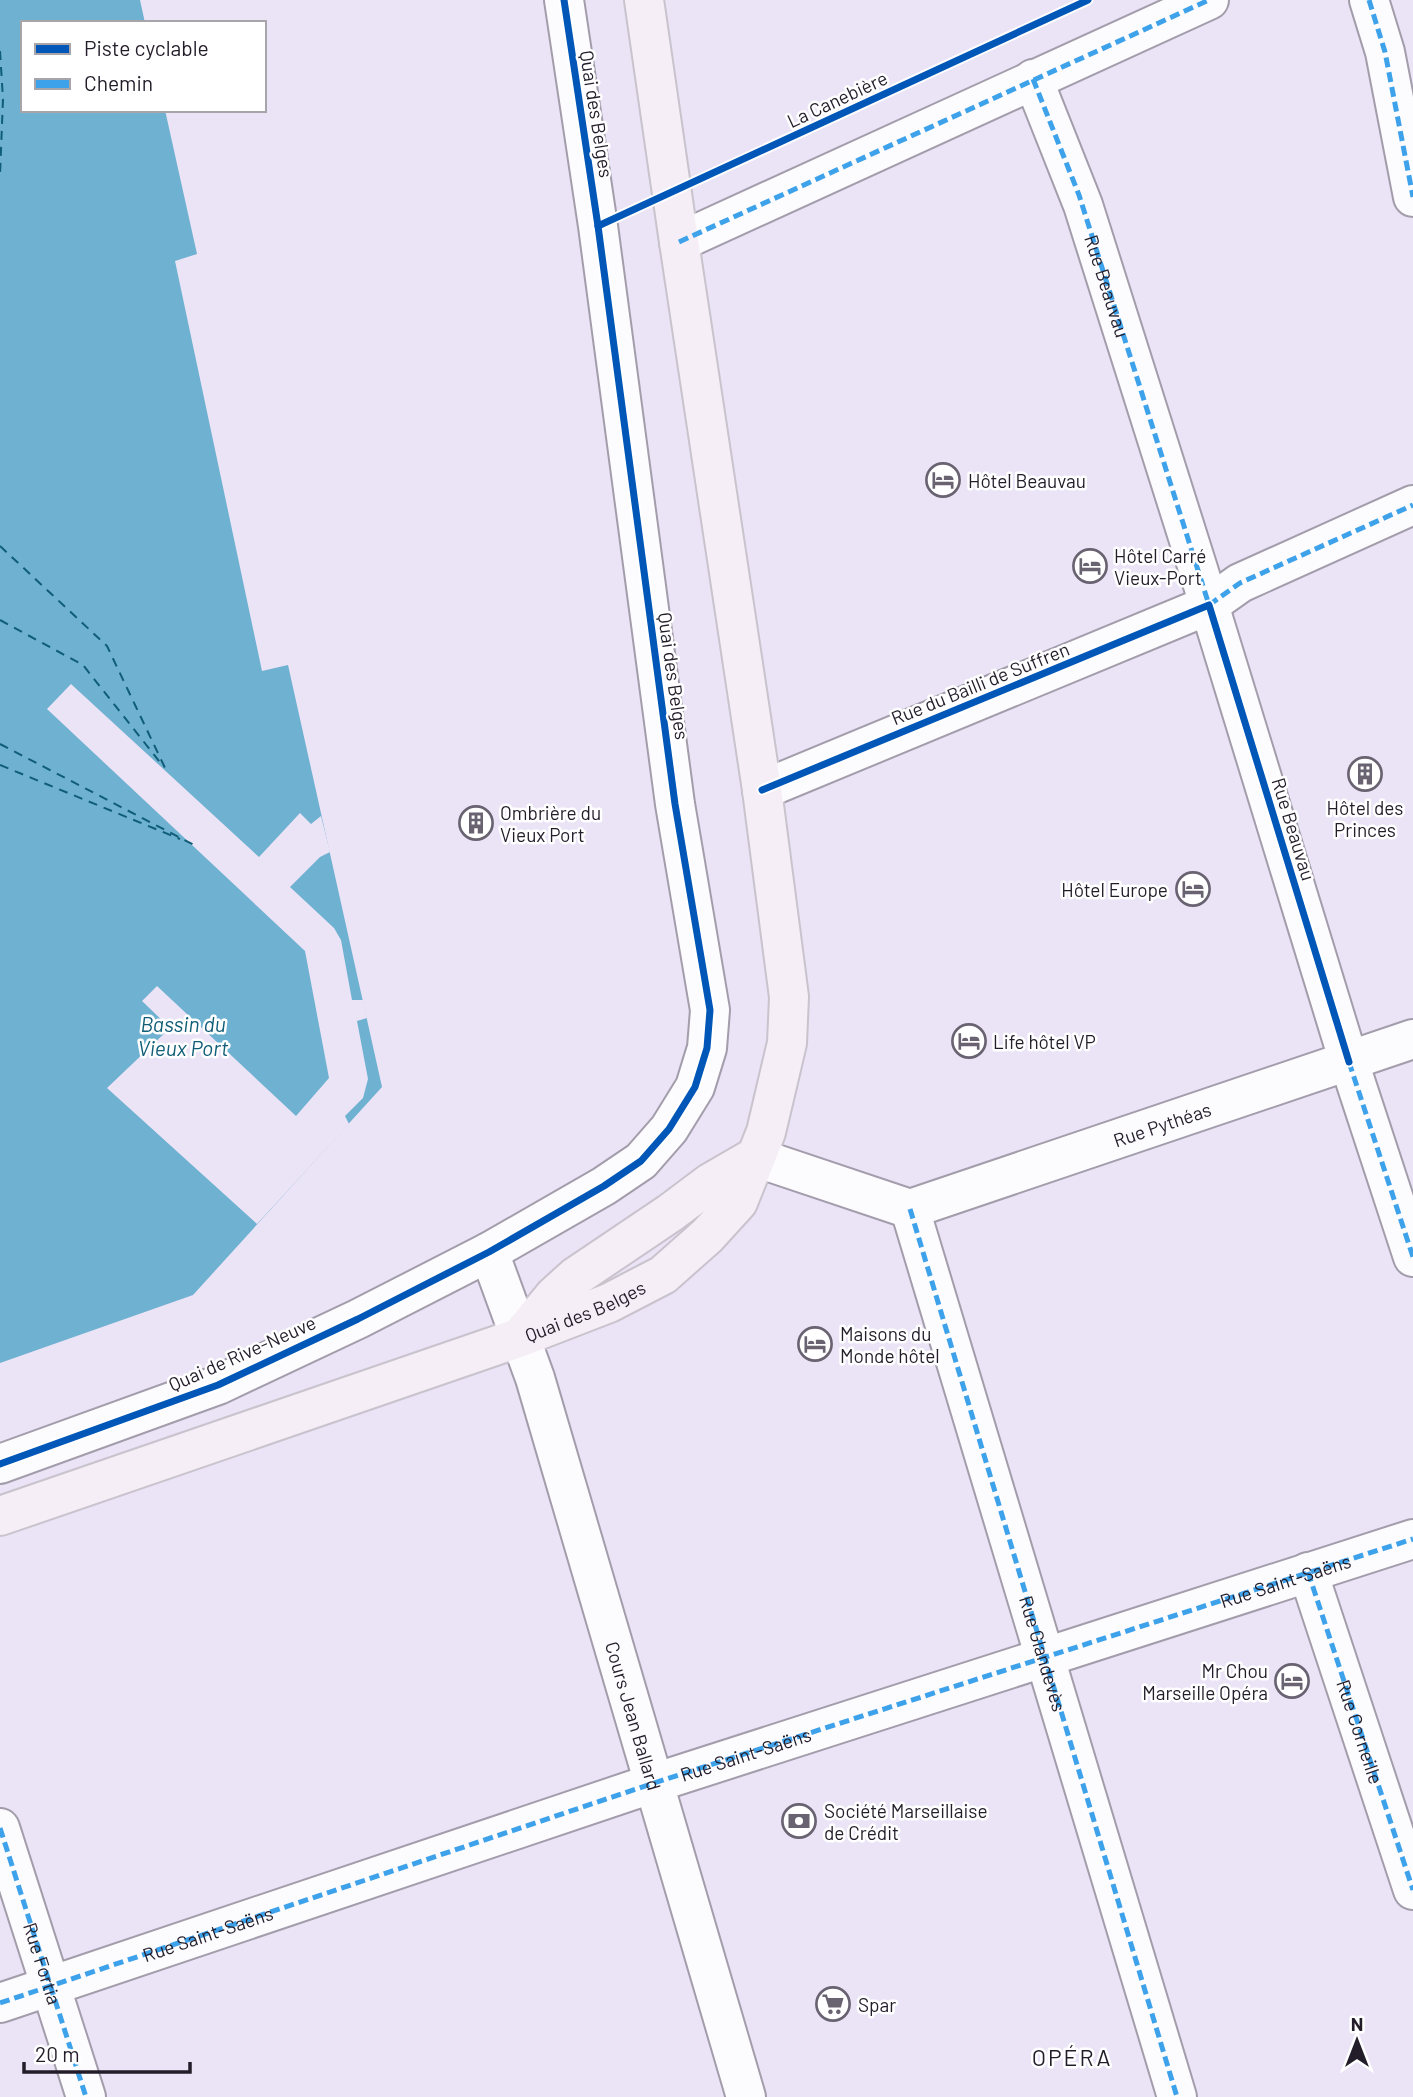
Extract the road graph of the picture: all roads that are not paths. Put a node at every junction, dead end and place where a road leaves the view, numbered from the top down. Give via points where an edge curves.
1 (564, 0) edge
2 (645, 0) edge
3 (1209, 0) edge
4 (1369, 0) edge
5 (1033, 79) junction
6 (1413, 197) edge
7 (678, 242) junction
8 (1413, 505) edge
9 (1209, 605) junction
10 (762, 790) junction
11 (1413, 1039) edge
12 (1349, 1062) junction
13 (755, 1157) junction
14 (910, 1209) junction
15 (489, 1252) junction
16 (1413, 1257) edge
17 (521, 1337) junction
18 (0, 1464) edge
19 (0, 1516) edge
20 (1413, 1539) edge
21 (1308, 1572) junction
22 (1044, 1658) junction
23 (654, 1783) junction
24 (0, 1828) edge
25 (1413, 1890) edge
26 (51, 1986) junction
27 (0, 2003) edge
28 (86, 2097) edge
29 (746, 2097) edge
30 (1177, 2097) edge

1 - 15 street, Quai des Belges via 675,804 709,1010 708,1048 695,1087 669,1129 641,1161
2 - 7 main road, Quai des Belges
3 - 5 street
4 - 6 street via 1385,52
5 - 7 street
5 - 9 street, Rue Beauvau via 1079,195
7 - 10 main road, Quai des Belges
8 - 9 street, Rue du Bailli de Suffren via 1240,583
9 - 10 street, Rue du Bailli de Suffren
9 - 12 street, Rue Beauvau
10 - 13 main road, Quai des Belges via 789,997 787,1043 766,1132
11 - 12 street, Rue Pythéas
12 - 14 street, Rue Pythéas
12 - 16 street, Rue Beauvau
13 - 14 street
13 - 17 main road, Quai des Belges via 738,1202 663,1275 609,1303
14 - 22 street, Rue Glandevès
15 - 17 street, Cours Jean Ballard
15 - 18 street, Quai de Rive-Neuve via 218,1385
17 - 19 main road
17 - 23 street, Cours Jean Ballard
20 - 21 street, Rue Saint-Saëns
21 - 22 street, Rue Saint-Saëns
21 - 25 street, Rue Corneille
22 - 23 street, Rue Saint-Saëns
22 - 30 street, Rue Glandevès
23 - 26 street, Rue Saint-Saëns
23 - 29 street, Cours Jean Ballard
24 - 26 street, Rue Fortia
26 - 27 street, Rue Saint-Saëns
26 - 28 street, Rue Fortia

